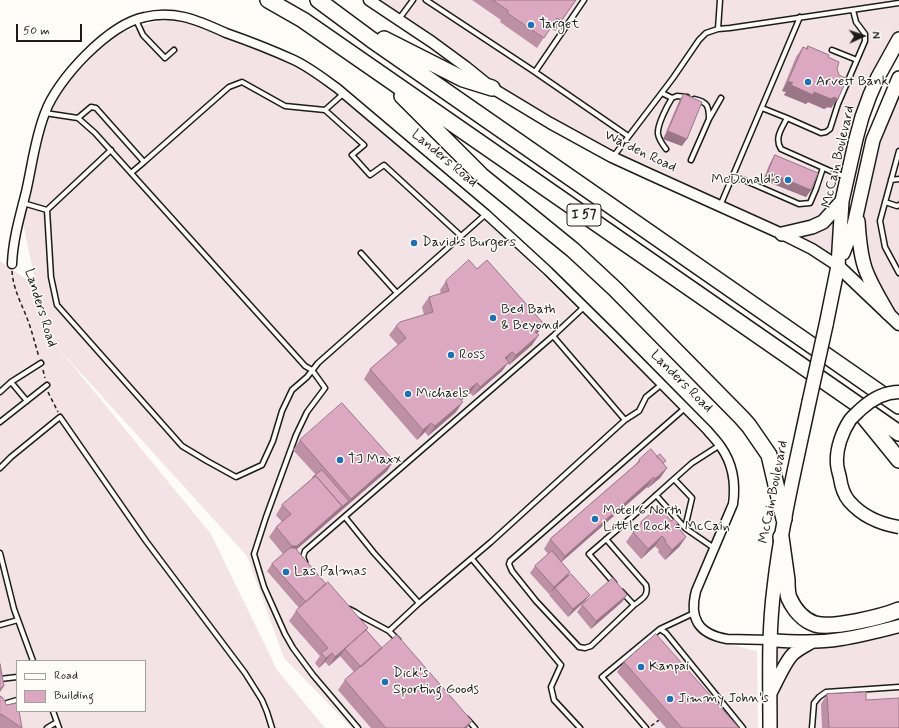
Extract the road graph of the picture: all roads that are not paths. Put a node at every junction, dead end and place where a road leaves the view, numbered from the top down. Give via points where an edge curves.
1 (268, 0) edge
2 (318, 0) edge
3 (369, 0) edge
4 (413, 0) edge
5 (426, 0) edge
6 (584, 0) edge
7 (720, 0) edge
8 (899, 3) edge
9 (853, 10) junction
10 (800, 17) junction
11 (342, 18) junction
12 (136, 19) junction
13 (399, 20) junction
14 (718, 29) junction
15 (899, 39) edge
16 (174, 50) dead end
17 (832, 50) dead end
18 (857, 60) junction
19 (377, 72) junction
20 (535, 72) junction
21 (899, 78) edge
22 (492, 88) junction
23 (662, 93) junction
24 (343, 94) junction
25 (672, 98) junction
26 (721, 98) dead end
27 (762, 108) junction
28 (325, 110) junction
29 (45, 113) junction
30 (78, 118) junction
31 (787, 118) junction
32 (709, 119) junction
33 (628, 136) junction
34 (666, 149) dead end
35 (111, 150) junction
36 (899, 151) edge
37 (612, 157) junction
38 (691, 160) dead end
39 (144, 162) junction
40 (823, 168) junction
41 (131, 173) junction
42 (848, 177) junction
43 (732, 178) junction
44 (899, 179) edge
45 (891, 180) junction
46 (842, 201) junction
47 (885, 202) junction
48 (23, 203) junction
49 (899, 205) edge
50 (720, 206) junction
51 (47, 210) junction
52 (858, 210) junction
53 (486, 214) junction
54 (782, 234) junction
55 (461, 236) junction
56 (362, 253) dead end
57 (12, 264) road end
58 (838, 266) junction
59 (899, 273) edge
60 (397, 293) junction
61 (585, 306) junction
62 (888, 313) junction
63 (899, 324) edge
64 (553, 336) junction
65 (41, 363) road end
66 (312, 370) junction
67 (11, 382) junction
68 (662, 384) junction
69 (47, 385) road end
70 (0, 392) edge
71 (899, 392) edge
72 (848, 397) junction
73 (27, 401) junction
74 (899, 406) edge
75 (685, 408) junction
76 (625, 420) junction
77 (0, 422) edge
78 (899, 433) edge
79 (720, 445) junction
80 (899, 460) edge
81 (0, 468) edge
82 (674, 479) junction
83 (656, 495) junction
84 (345, 517) junction
85 (784, 519) junction
86 (899, 526) edge
87 (685, 528) junction
88 (781, 537) junction
89 (606, 539) junction
90 (714, 548) junction
91 (0, 553) edge
92 (472, 559) junction
93 (310, 569) edge
94 (615, 584) edge
95 (620, 590) edge
96 (419, 604) junction
97 (634, 605) junction
98 (345, 607) edge
99 (899, 610) edge
100 (694, 613) junction
101 (18, 620) junction
102 (0, 625) edge
103 (899, 626) edge
104 (660, 629) junction
105 (389, 631) junction
106 (770, 640) junction
107 (814, 641) junction
108 (402, 644) edge
109 (33, 660) edge
110 (16, 677) edge
111 (0, 679) edge
112 (899, 687) edge
113 (770, 694) junction
114 (16, 700) edge
115 (53, 712) edge
116 (5, 714) edge
117 (462, 714) edge
118 (57, 722) junction
119 (47, 728) edge
120 (59, 728) edge
121 (272, 728) edge
122 (358, 728) edge
123 (475, 728) edge
124 (580, 728) edge
125 (648, 728) edge
126 (743, 728) edge
127 (770, 728) edge
128 (812, 728) edge

1 - 19 highway, I 57 via 303,20
2 - 11 highway, I 57
3 - 13 street, Warden Road
4 - 13 lane
5 - 20 lane
6 - 20 lane
7 - 14 lane
8 - 9 lane
9 - 10 lane
9 - 18 lane via 856,22 865,34 865,41
10 - 14 lane
10 - 27 lane
11 - 22 highway via 463,79
11 - 74 highway, I 57
12 - 16 lane via 143,35 165,58
12 - 24 street, Landers Road via 159,15 191,19 294,60
12 - 29 street, Landers Road via 111,34 82,59 57,89
13 - 22 street, Warden Road via 449,54
14 - 23 lane via 706,33 699,40
15 - 42 main road, McCain Boulevard via 870,95 856,138
17 - 18 lane
18 - 31 lane via 830,129 821,133
19 - 72 highway, I 57
19 - 85 highway via 482,176 573,250 610,284 750,426 769,455
20 - 33 lane
21 - 52 main road, McCain Boulevard via 873,140
22 - 37 street, Warden Road
23 - 25 lane
23 - 33 lane
24 - 28 lane
24 - 53 street, Landers Road
25 - 32 lane via 685,96 704,102 708,106
25 - 34 lane via 658,134
26 - 32 lane
27 - 31 lane
27 - 43 lane
28 - 39 lane via 285,106 242,82 234,84
28 - 55 lane via 364,145 352,155 370,175 384,165
29 - 30 lane
29 - 48 street, Landers Road
30 - 35 lane
30 - 39 lane via 91,107 96,108
31 - 40 lane via 778,137 778,144 782,149
32 - 38 lane
33 - 37 lane
35 - 41 lane
35 - 51 lane
36 - 45 lane
37 - 50 street, Warden Road
39 - 41 lane
40 - 42 lane
40 - 43 lane via 810,202 799,204 744,180
41 - 66 lane via 305,366
42 - 46 main road, McCain Boulevard
43 - 50 lane
44 - 45 lane
45 - 47 lane
46 - 54 main road via 823,222
46 - 58 main road, McCain Boulevard
47 - 49 lane
47 - 59 lane via 880,221 885,247
48 - 51 lane
48 - 57 street, Landers Road
50 - 54 street, Warden Road
51 - 66 lane via 51,277 57,304 182,446 236,477 262,465 292,390
52 - 58 main road, McCain Boulevard
52 - 62 main road via 859,240 865,268
53 - 55 lane
53 - 61 street, Landers Road
54 - 58 street, Warden Road
55 - 60 lane
56 - 60 lane
58 - 62 main road, Warden Road
58 - 85 main road, McCain Boulevard, bridge
60 - 66 lane
61 - 64 lane
61 - 68 street, Landers Road
62 - 63 main road, Warden Road
64 - 76 lane
64 - 84 lane
65 - 67 lane
66 - 122 lane via 324,388 307,412 296,435 254,554 264,587 293,648
67 - 70 lane
67 - 73 lane
68 - 75 street, Landers Road
68 - 76 lane via 646,397 639,411
69 - 73 lane
71 - 86 main road, bridge via 875,398 851,419 838,448 837,463 841,485 848,500 874,520
72 - 78 highway, I 57
72 - 80 highway
73 - 77 lane
75 - 79 street, Landers Road
75 - 97 lane via 515,556 509,564 536,601 578,647 591,646
76 - 92 lane
79 - 82 lane via 692,463
79 - 90 street, Landers Road via 732,468 734,494 731,509
81 - 121 lane via 60,417 146,541 245,673 262,700
82 - 83 lane
82 - 87 lane via 692,498
83 - 87 lane
83 - 89 lane
84 - 93 lane via 305,551 303,557
84 - 96 lane
85 - 88 main road, McCain Boulevard
87 - 90 lane
88 - 99 highway via 789,597 798,612 811,622 823,625 852,622
88 - 106 main road, McCain Boulevard
89 - 94 lane via 589,554
89 - 97 lane via 646,585 647,594
90 - 100 street, Landers Road via 696,591 693,601
91 - 101 lane
92 - 96 lane
92 - 124 lane via 561,664 551,687 554,700
95 - 97 lane
96 - 105 lane
98 - 105 lane
100 - 104 lane
100 - 106 street via 698,623 713,636 726,639
101 - 102 lane
101 - 109 lane
103 - 107 main road via 840,639
104 - 125 lane via 602,677
104 - 126 lane via 666,633
105 - 108 lane
106 - 107 main road
106 - 113 main road, McCain Boulevard
107 - 113 main road via 792,655
110 - 111 lane
112 - 128 lane via 826,692 814,703
113 - 127 main road, McCain Boulevard
114 - 116 lane via 7,703 4,708
115 - 118 lane
117 - 123 lane
118 - 119 lane
118 - 120 lane

